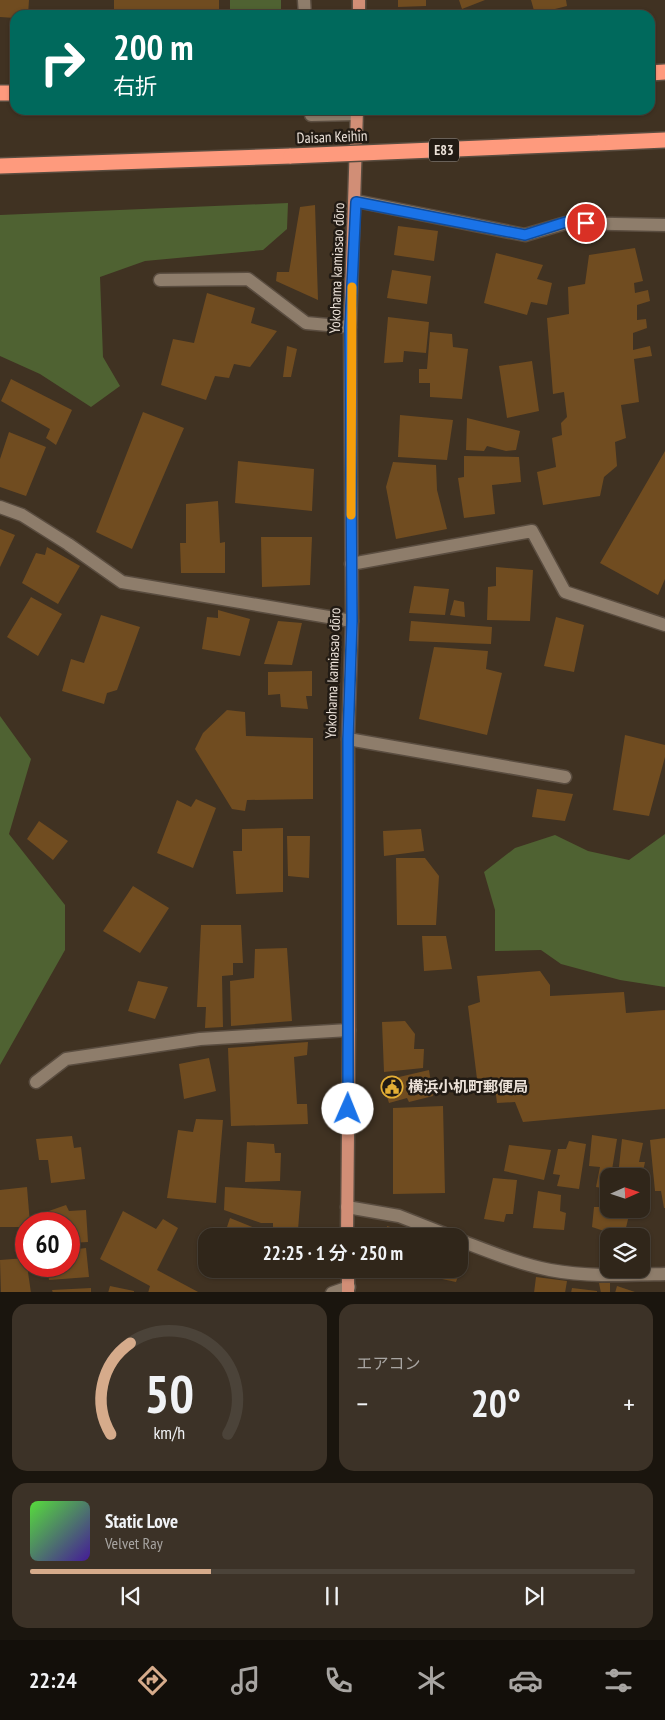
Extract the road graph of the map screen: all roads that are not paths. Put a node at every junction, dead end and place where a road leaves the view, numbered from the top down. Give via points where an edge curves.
1 (357, 115) edge
2 (665, 140) edge
3 (0, 166) edge
4 (356, 202) junction
5 (665, 225) edge
6 (160, 280) dead end
7 (350, 327) junction
8 (0, 507) edge
9 (351, 564) junction
10 (352, 621) junction
11 (665, 625) edge
12 (348, 739) junction
13 (566, 777) dead end
14 (350, 1030) junction
15 (36, 1082) dead end
16 (347, 1207) junction
17 (348, 1228) edge
18 (430, 1228) edge
19 (468, 1244) edge
20 (665, 1274) edge
21 (348, 1290) edge
22 (332, 1292) edge

1 - 4 main road, Yokohama kamiasao dōro
2 - 3 highway, Daisan Keihin / E83, bridge
4 - 5 street via 525,235 566,222
4 - 7 main road, Yokohama kamiasao dōro
6 - 7 street via 248,279 306,323
7 - 9 main road, Yokohama kamiasao dōro
8 - 10 street via 22,515 53,534 122,582
9 - 10 main road, Yokohama kamiasao dōro
9 - 11 street via 532,531 565,592
10 - 12 main road, Yokohama kamiasao dōro
12 - 13 street
12 - 14 main road, Yokohama kamiasao dōro
14 - 15 street via 200,1039 66,1059
14 - 16 main road, Yokohama kamiasao dōro
16 - 17 main road, Yokohama kamiasao dōro
16 - 18 street via 399,1216
19 - 20 street via 550,1270 616,1275
21 - 22 street

